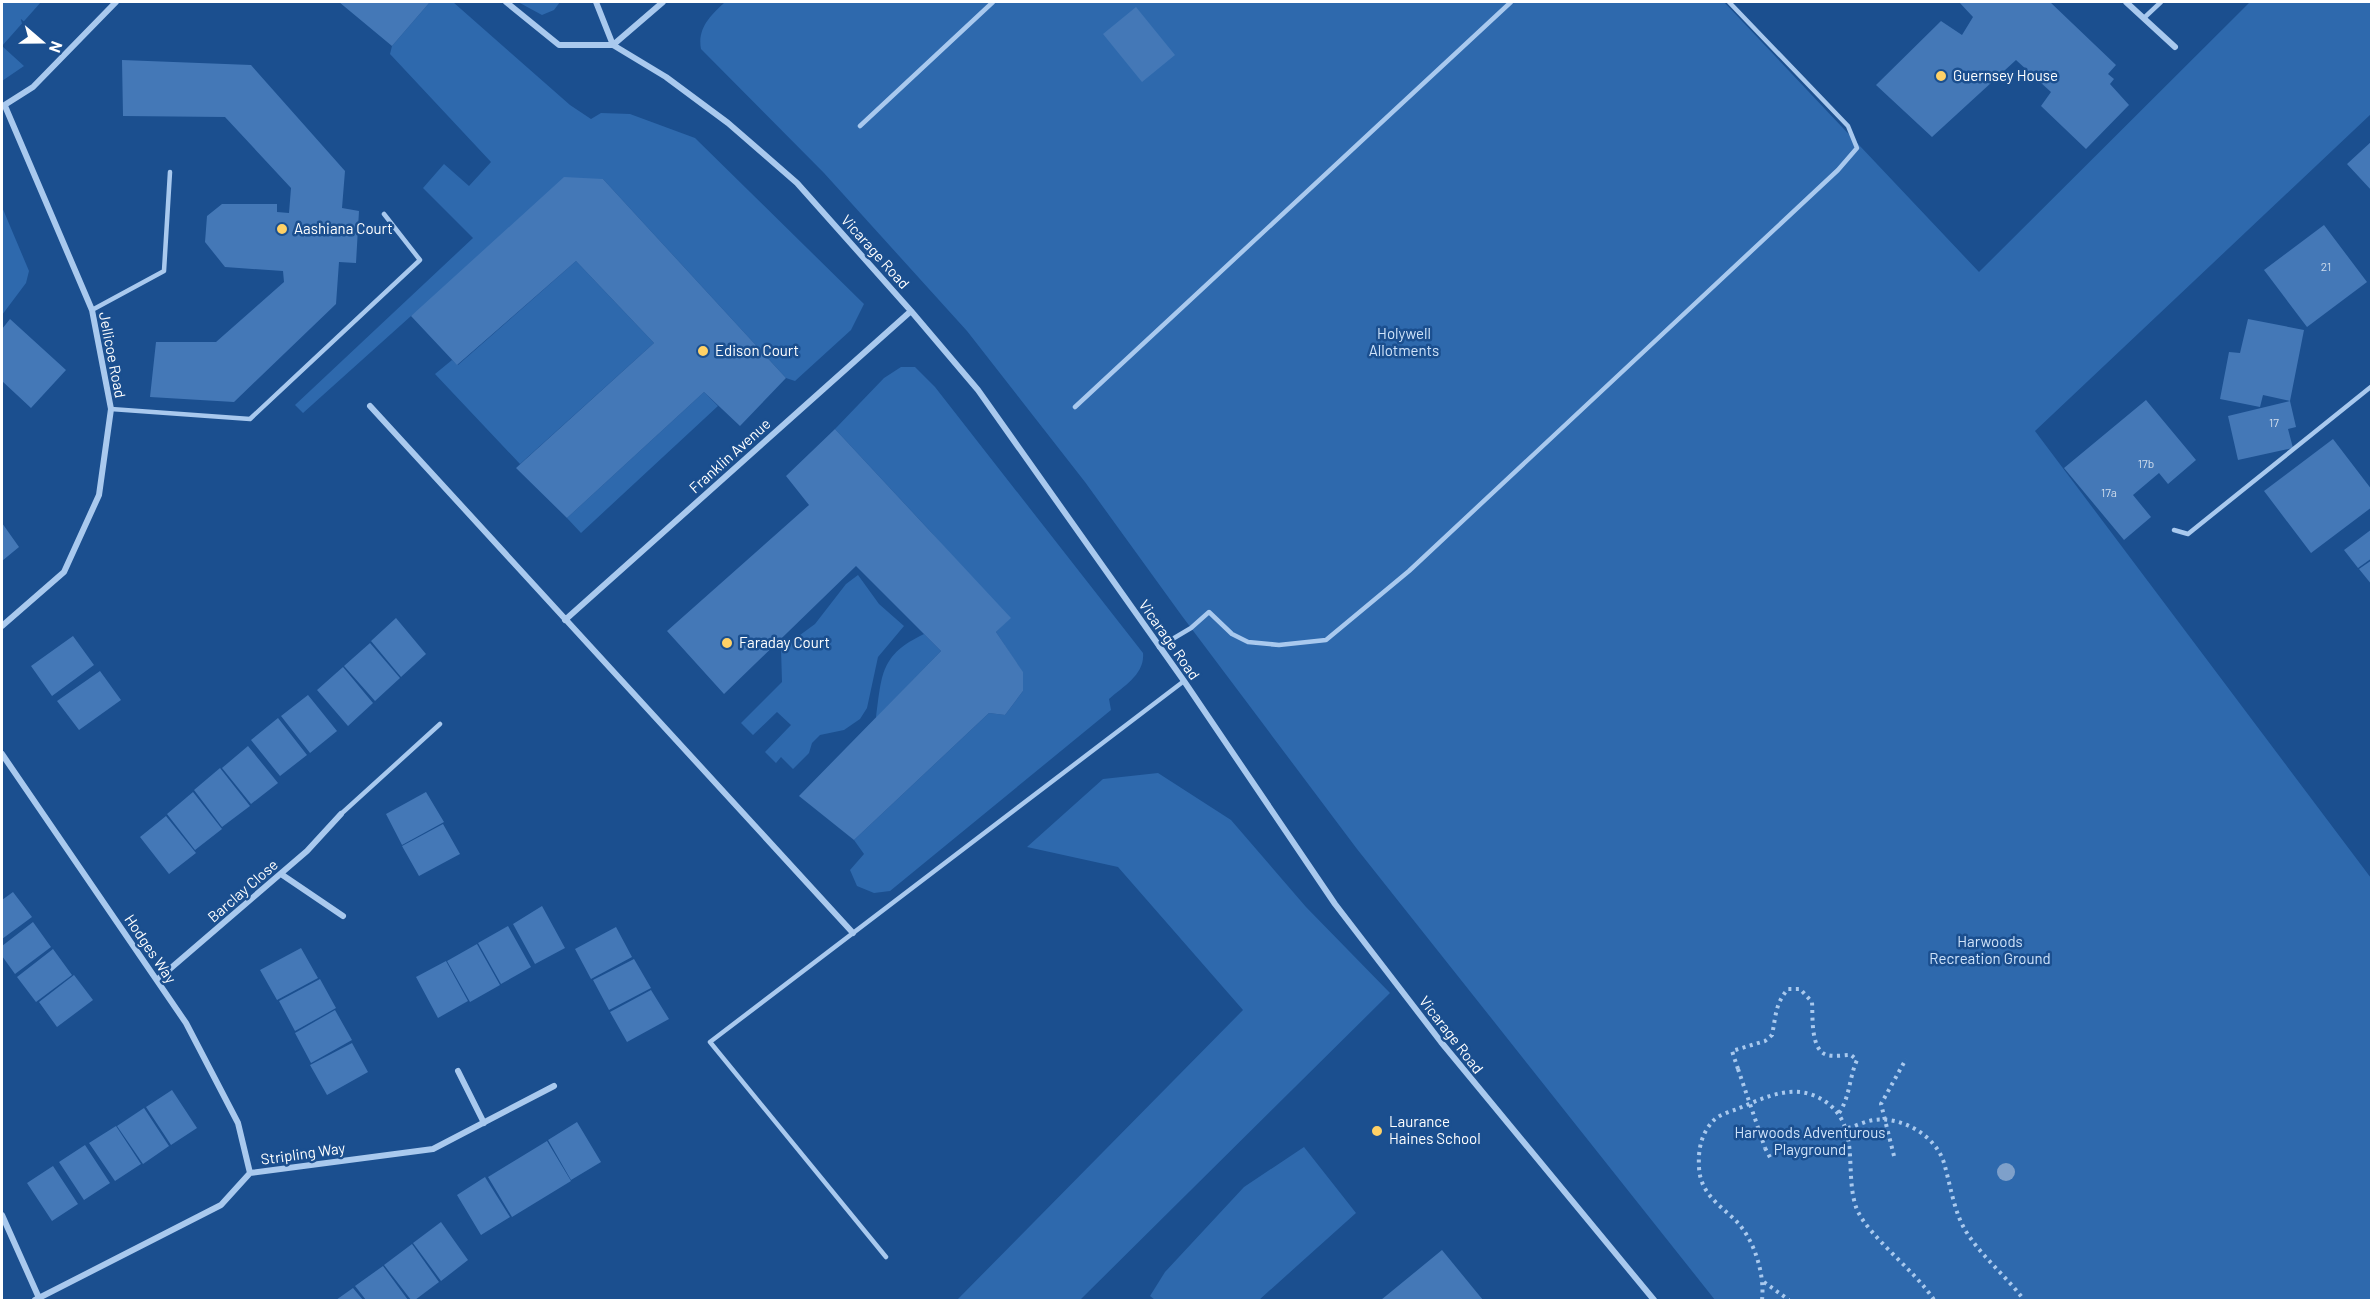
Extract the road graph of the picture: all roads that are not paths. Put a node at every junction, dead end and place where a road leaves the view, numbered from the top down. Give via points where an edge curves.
1 (116, 2) edge
2 (506, 2) edge
3 (596, 2) edge
4 (663, 2) edge
5 (993, 2) edge
6 (1511, 2) edge
7 (1729, 2) edge
8 (2126, 2) edge
9 (2161, 2) edge
10 (2145, 17) junction
11 (613, 45) junction
12 (2175, 47) dead end
13 (3, 106) edge
14 (860, 126) dead end
15 (170, 172) dead end
16 (384, 214) dead end
17 (92, 310) junction
18 (911, 311) junction
19 (2372, 386) edge
20 (370, 406) dead end
21 (1075, 406) dead end
22 (111, 409) junction
23 (2174, 531) dead end
24 (565, 620) junction
25 (2, 626) edge
26 (1159, 647) junction
27 (1184, 681) junction
28 (441, 724) dead end
29 (2, 754) edge
30 (341, 814) joint
31 (281, 874) junction
32 (343, 916) dead end
33 (853, 933) junction
34 (157, 980) junction
35 (458, 1071) dead end
36 (554, 1086) dead end
37 (484, 1123) junction
38 (250, 1173) junction
39 (2, 1215) edge
40 (886, 1257) dead end
41 (37, 1299) edge
42 (1654, 1300) edge

1 - 13 street via 33,87
2 - 11 street via 559,45
3 - 11 street
4 - 11 street
5 - 14 lane
6 - 21 lane
7 - 26 lane via 1848,126 1857,148 1851,155 1409,572 1326,640 1279,645 1248,642 1232,634 1209,612
8 - 10 street
9 - 10 lane
10 - 12 street
11 - 18 street, Vicarage Road via 666,77 728,123 797,183
13 - 17 street, Jellicoe Road
15 - 17 lane via 164,271
16 - 22 lane via 420,260 250,419
17 - 22 street, Jellicoe Road
18 - 24 street, Franklin Avenue
18 - 26 street, Vicarage Road via 978,390
19 - 23 lane via 2188,534
20 - 24 street
22 - 25 street, Jellicoe Road via 99,495 64,572
24 - 33 street
26 - 27 street, Vicarage Road
27 - 33 lane
27 - 42 street, Vicarage Road via 1335,904 1441,1042
28 - 30 lane
29 - 34 street, Hodges Way
30 - 31 street, Barclay Close
31 - 32 street
31 - 34 street, Barclay Close
33 - 40 lane via 710,1042
34 - 38 street, Hodges Way via 186,1023 238,1123
35 - 37 street
36 - 37 street, Stripling Way
37 - 38 street, Stripling Way via 433,1149
38 - 41 street, Stripling Way via 221,1205
39 - 41 street, Stripling Way

